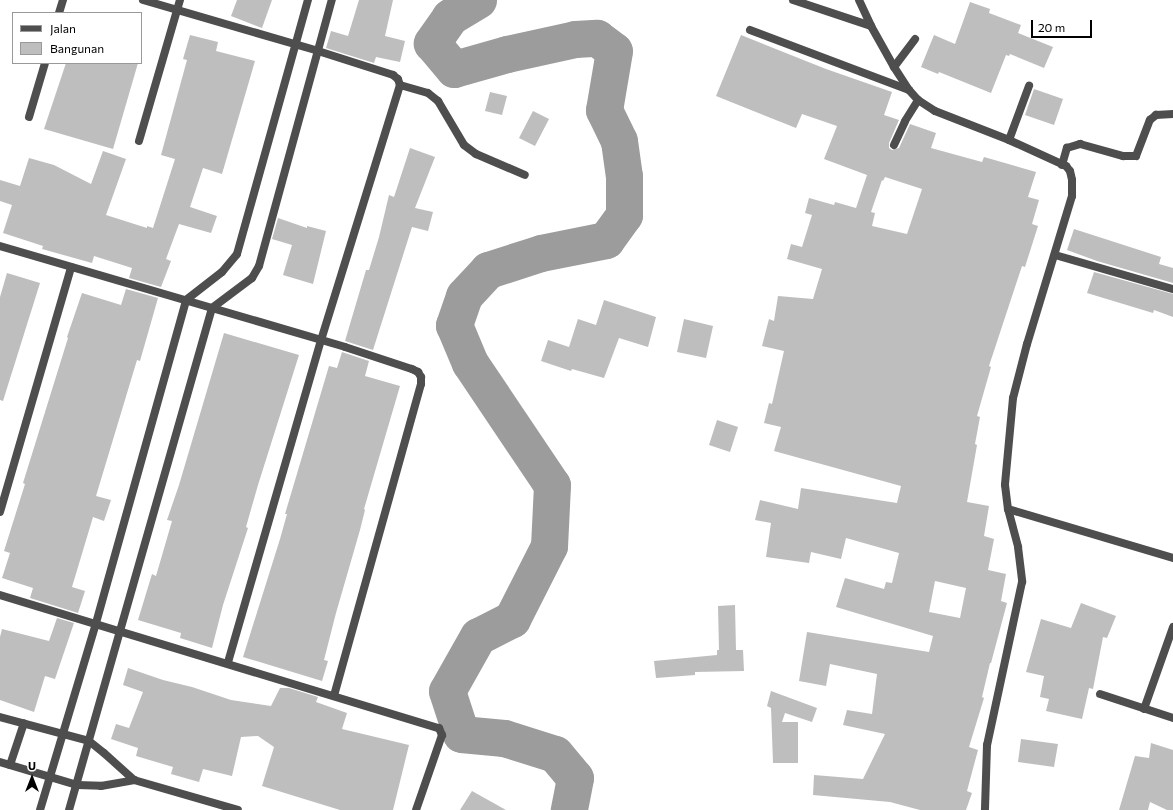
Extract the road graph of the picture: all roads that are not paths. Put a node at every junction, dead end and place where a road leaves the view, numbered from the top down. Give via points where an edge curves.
1 (63, 0) edge
2 (143, 0) edge
3 (180, 0) edge
4 (308, 0) edge
5 (332, 0) edge
6 (793, 0) edge
7 (859, 0) edge
8 (178, 10) junction
9 (59, 12) edge
10 (871, 26) junction
11 (750, 30) dead end
12 (915, 39) dead end
13 (295, 44) junction
14 (318, 51) junction
15 (45, 64) edge
16 (894, 67) junction
17 (400, 85) junction
18 (1029, 86) dead end
19 (909, 90) junction
20 (918, 100) junction
21 (1173, 114) edge
22 (29, 117) dead end
23 (1009, 140) junction
24 (139, 141) dead end
25 (894, 145) dead end
26 (1062, 165) junction
27 (525, 175) dead end
28 (0, 246) edge
29 (1055, 256) junction
30 (71, 267) junction
31 (1173, 289) edge
32 (186, 300) junction
33 (212, 308) junction
34 (321, 340) junction
35 (1008, 509) junction
36 (0, 512) edge
37 (1173, 558) edge
38 (0, 594) edge
39 (96, 623) junction
40 (1173, 627) edge
41 (120, 631) junction
42 (228, 663) junction
43 (1100, 694) dead end
44 (334, 695) junction
45 (1144, 709) junction
46 (0, 717) edge
47 (1173, 718) edge
48 (24, 724) junction
49 (63, 734) junction
50 (89, 741) junction
51 (0, 762) edge
52 (10, 765) junction
53 (50, 777) junction
54 (134, 780) junction
55 (77, 785) junction
56 (40, 810) edge
57 (69, 810) edge
58 (238, 810) edge
59 (416, 810) edge
60 (985, 810) edge

1 - 9 street
2 - 8 street
3 - 8 street
4 - 13 street
5 - 14 street
6 - 10 street
7 - 10 street
8 - 13 street
8 - 24 street
10 - 16 street
11 - 19 street
12 - 16 street
13 - 14 street
13 - 32 street via 237,254 222,272
14 - 17 street via 393,75
14 - 33 street via 259,266 252,278
15 - 22 street
16 - 19 street
17 - 27 street via 428,93 438,101 464,145 476,154
17 - 34 street
18 - 23 street
19 - 20 street
20 - 23 street via 935,111
20 - 25 street
21 - 26 street via 1156,115 1150,120 1136,156 1123,156 1080,144 1067,148
23 - 26 street
26 - 29 street via 1070,171 1073,191
28 - 30 street
29 - 31 street
29 - 35 street via 1013,398 1005,485
30 - 32 street
30 - 36 street
32 - 33 street
32 - 39 street
33 - 34 street
33 - 41 street
34 - 42 street
34 - 44 street via 412,369 421,377 420,391
35 - 37 street
35 - 60 street via 1018,547 1022,582 987,745
38 - 39 street
39 - 41 street
39 - 49 street
40 - 45 street
41 - 42 street
41 - 50 street
42 - 44 street
43 - 45 street
44 - 59 street via 441,730 442,735
45 - 47 street
46 - 48 street
48 - 49 street
48 - 52 street
49 - 50 street
49 - 53 street
50 - 54 street
50 - 55 street
51 - 52 street
52 - 53 street
53 - 55 street
53 - 56 street
54 - 55 street via 101,786
54 - 58 street
55 - 57 street

